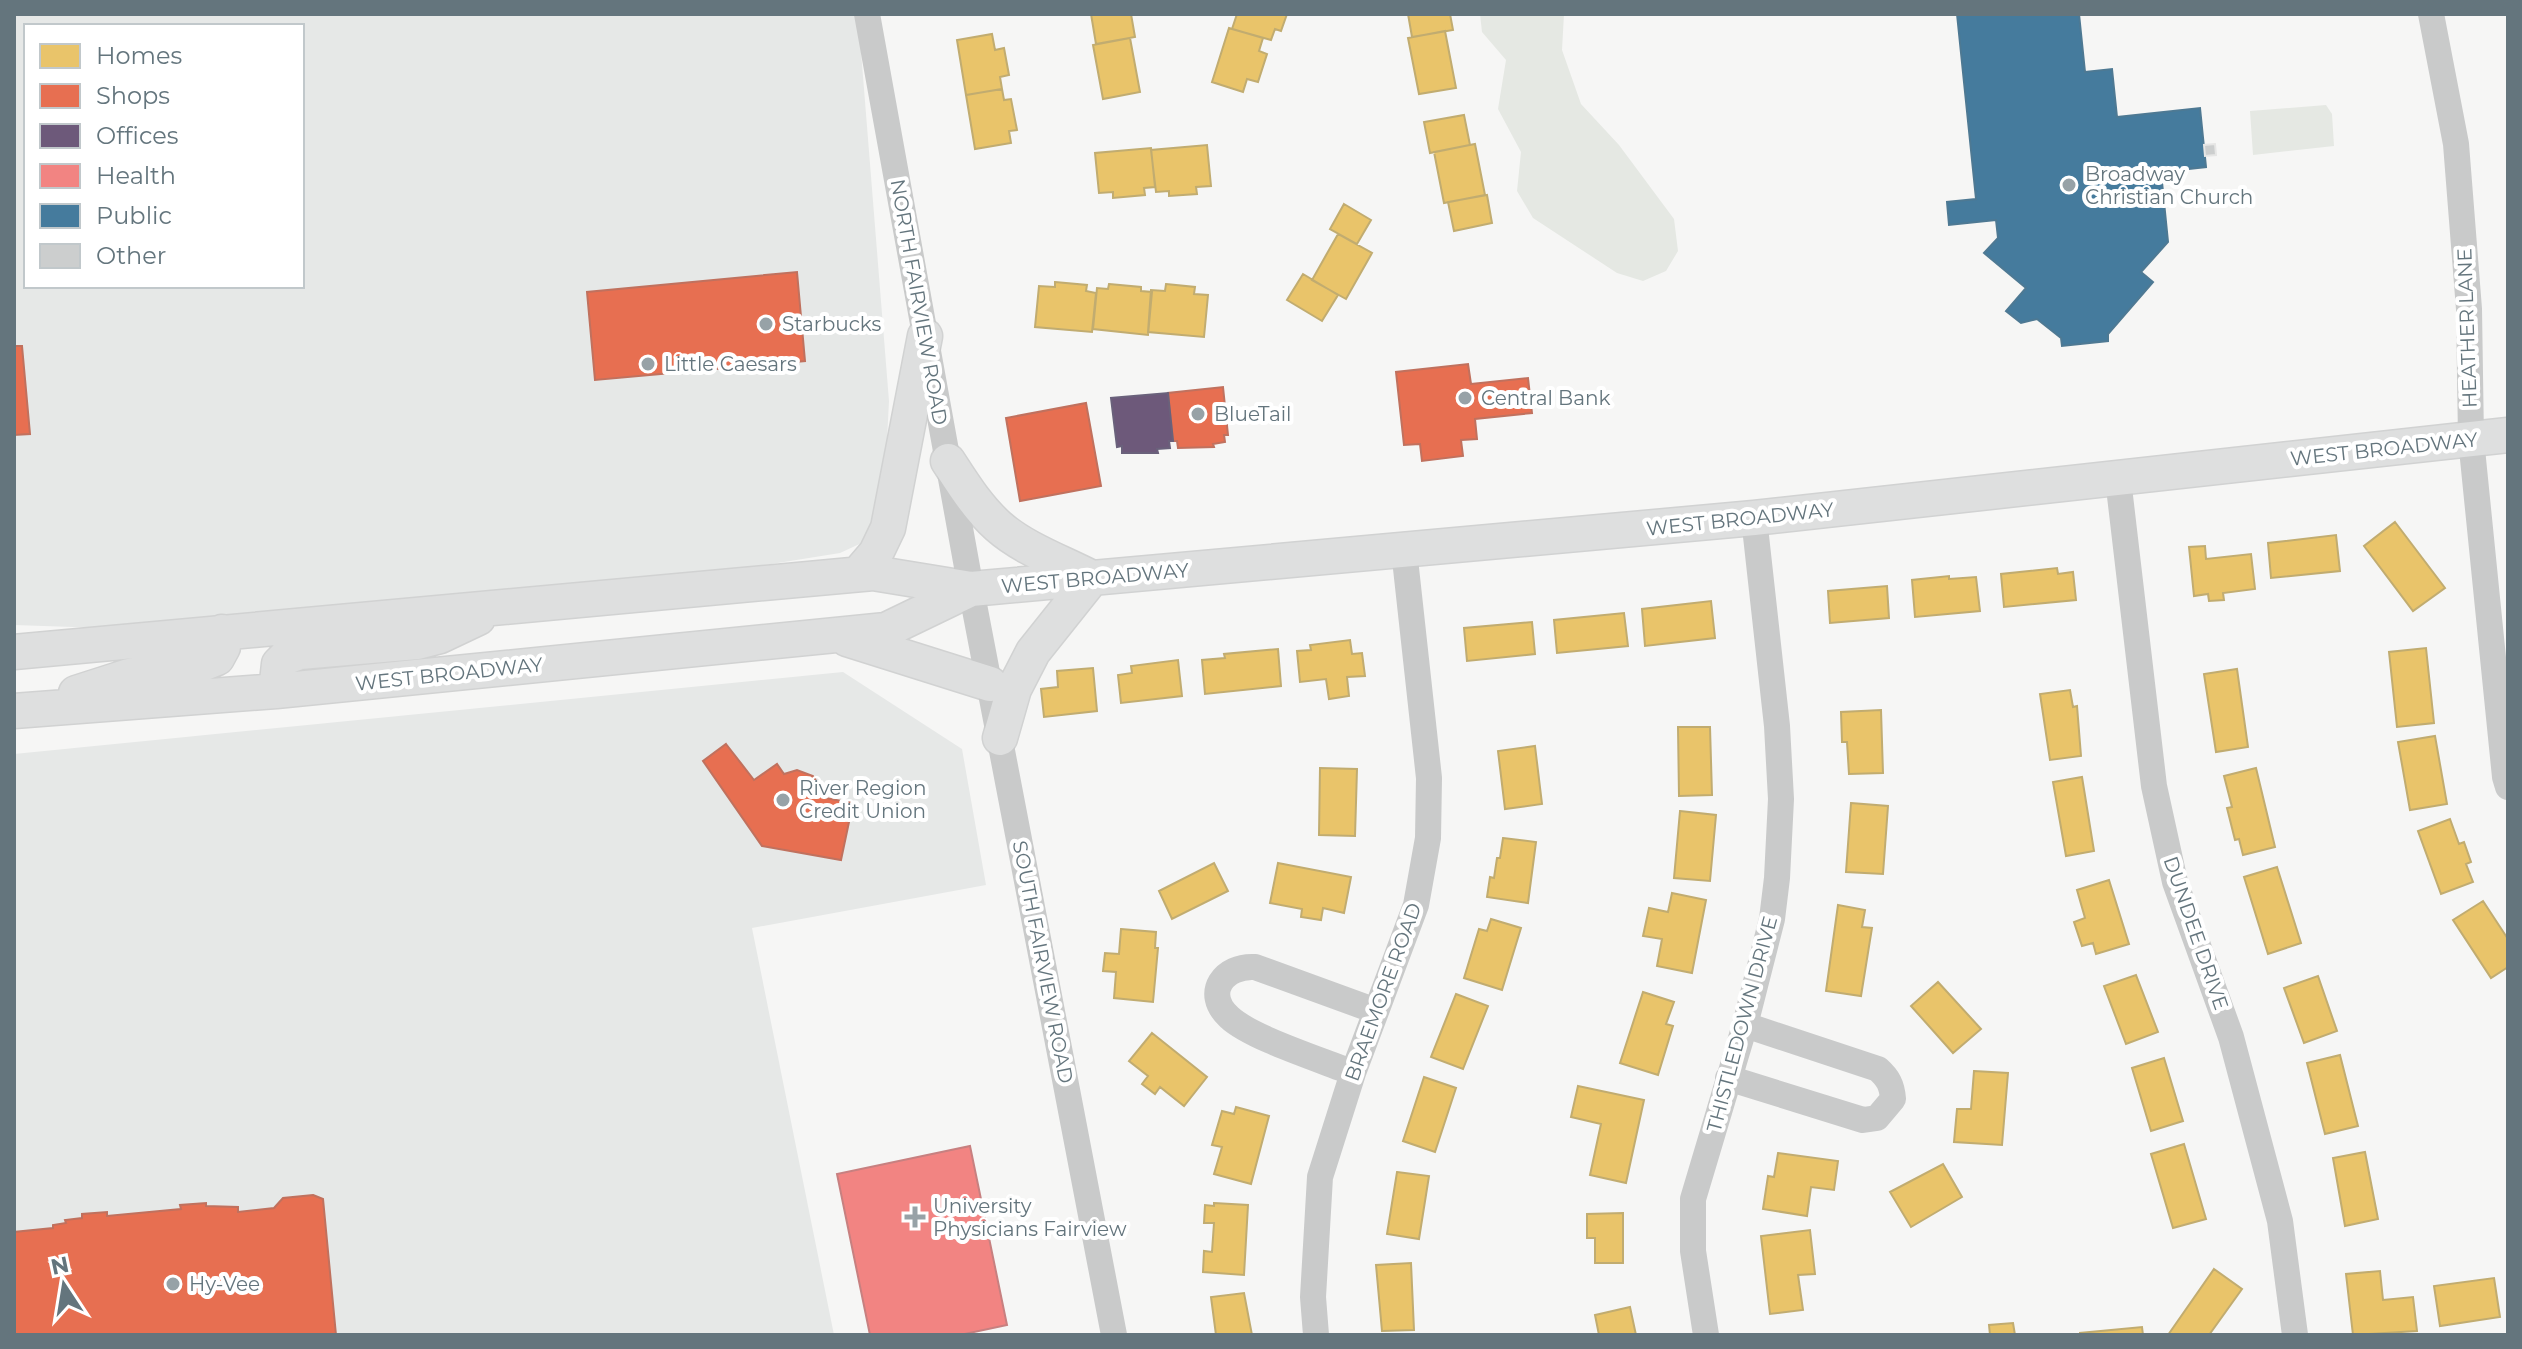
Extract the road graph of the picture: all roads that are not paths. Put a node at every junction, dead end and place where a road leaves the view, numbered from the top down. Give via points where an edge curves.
1 (867, 14) edge
2 (2431, 14) edge
3 (925, 336) junction
4 (2508, 435) edge
5 (2471, 439) junction
6 (948, 461) junction
7 (2118, 479) junction
8 (1754, 518) junction
9 (1404, 550) junction
10 (858, 574) junction
11 (1092, 578) junction
12 (971, 589) junction
13 (500, 608) junction
14 (222, 632) junction
15 (836, 635) junction
16 (14, 652) edge
17 (990, 684) junction
18 (276, 691) junction
19 (18, 710) edge
20 (1000, 738) junction
21 (2508, 787) edge
22 (1376, 1011) junction
23 (1745, 1025) junction
24 (1353, 1073) junction
25 (1728, 1078) junction
26 (1114, 1335) edge
27 (1316, 1335) edge
28 (1706, 1335) edge
29 (2295, 1335) edge

1 - 3 street, NORTH FAIRVIEW ROAD
2 - 5 street, HEATHER LANE via 2456,144 2469,309
3 - 6 street, NORTH FAIRVIEW ROAD
3 - 10 main road via 888,528
4 - 5 main road, WEST BROADWAY
5 - 7 main road, WEST BROADWAY
5 - 21 street, HEATHER LANE
6 - 11 main road via 998,526
6 - 12 street, NORTH FAIRVIEW ROAD
7 - 8 main road, WEST BROADWAY
7 - 29 street, DUNDEE DRIVE via 2154,786 2175,882 2231,1037 2280,1221
8 - 9 main road, WEST BROADWAY
8 - 23 street, THISTLEDOWN DRIVE via 1781,799 1772,919
9 - 11 main road, WEST BROADWAY
9 - 22 street, BRAEMORE ROAD via 1429,778 1428,838 1416,905
10 - 12 main road, WEST BROADWAY
10 - 13 main road, WEST BROADWAY
11 - 12 main road, WEST BROADWAY
11 - 20 main road via 1033,652 1014,689
12 - 15 main road, WEST BROADWAY via 886,630
12 - 17 street, SOUTH FAIRVIEW ROAD
13 - 14 main road, WEST BROADWAY
13 - 18 main road via 417,642 286,657 279,664
14 - 16 main road, WEST BROADWAY
14 - 19 main road via 217,658 202,664 129,676
15 - 17 main road
15 - 18 main road, WEST BROADWAY
17 - 20 street, SOUTH FAIRVIEW ROAD
18 - 19 main road, WEST BROADWAY
20 - 26 street, SOUTH FAIRVIEW ROAD
22 - 24 street, BRAEMORE ROAD
22 - 24 street via 1255,967 1240,966 1220,981 1220,1007 1240,1026
23 - 25 street, THISTLEDOWN DRIVE
23 - 25 street via 1878,1069 1887,1077 1893,1099 1877,1118 1863,1120
24 - 27 street, BRAEMORE ROAD via 1320,1177
25 - 28 street, THISTLEDOWN DRIVE via 1693,1199 1693,1251

